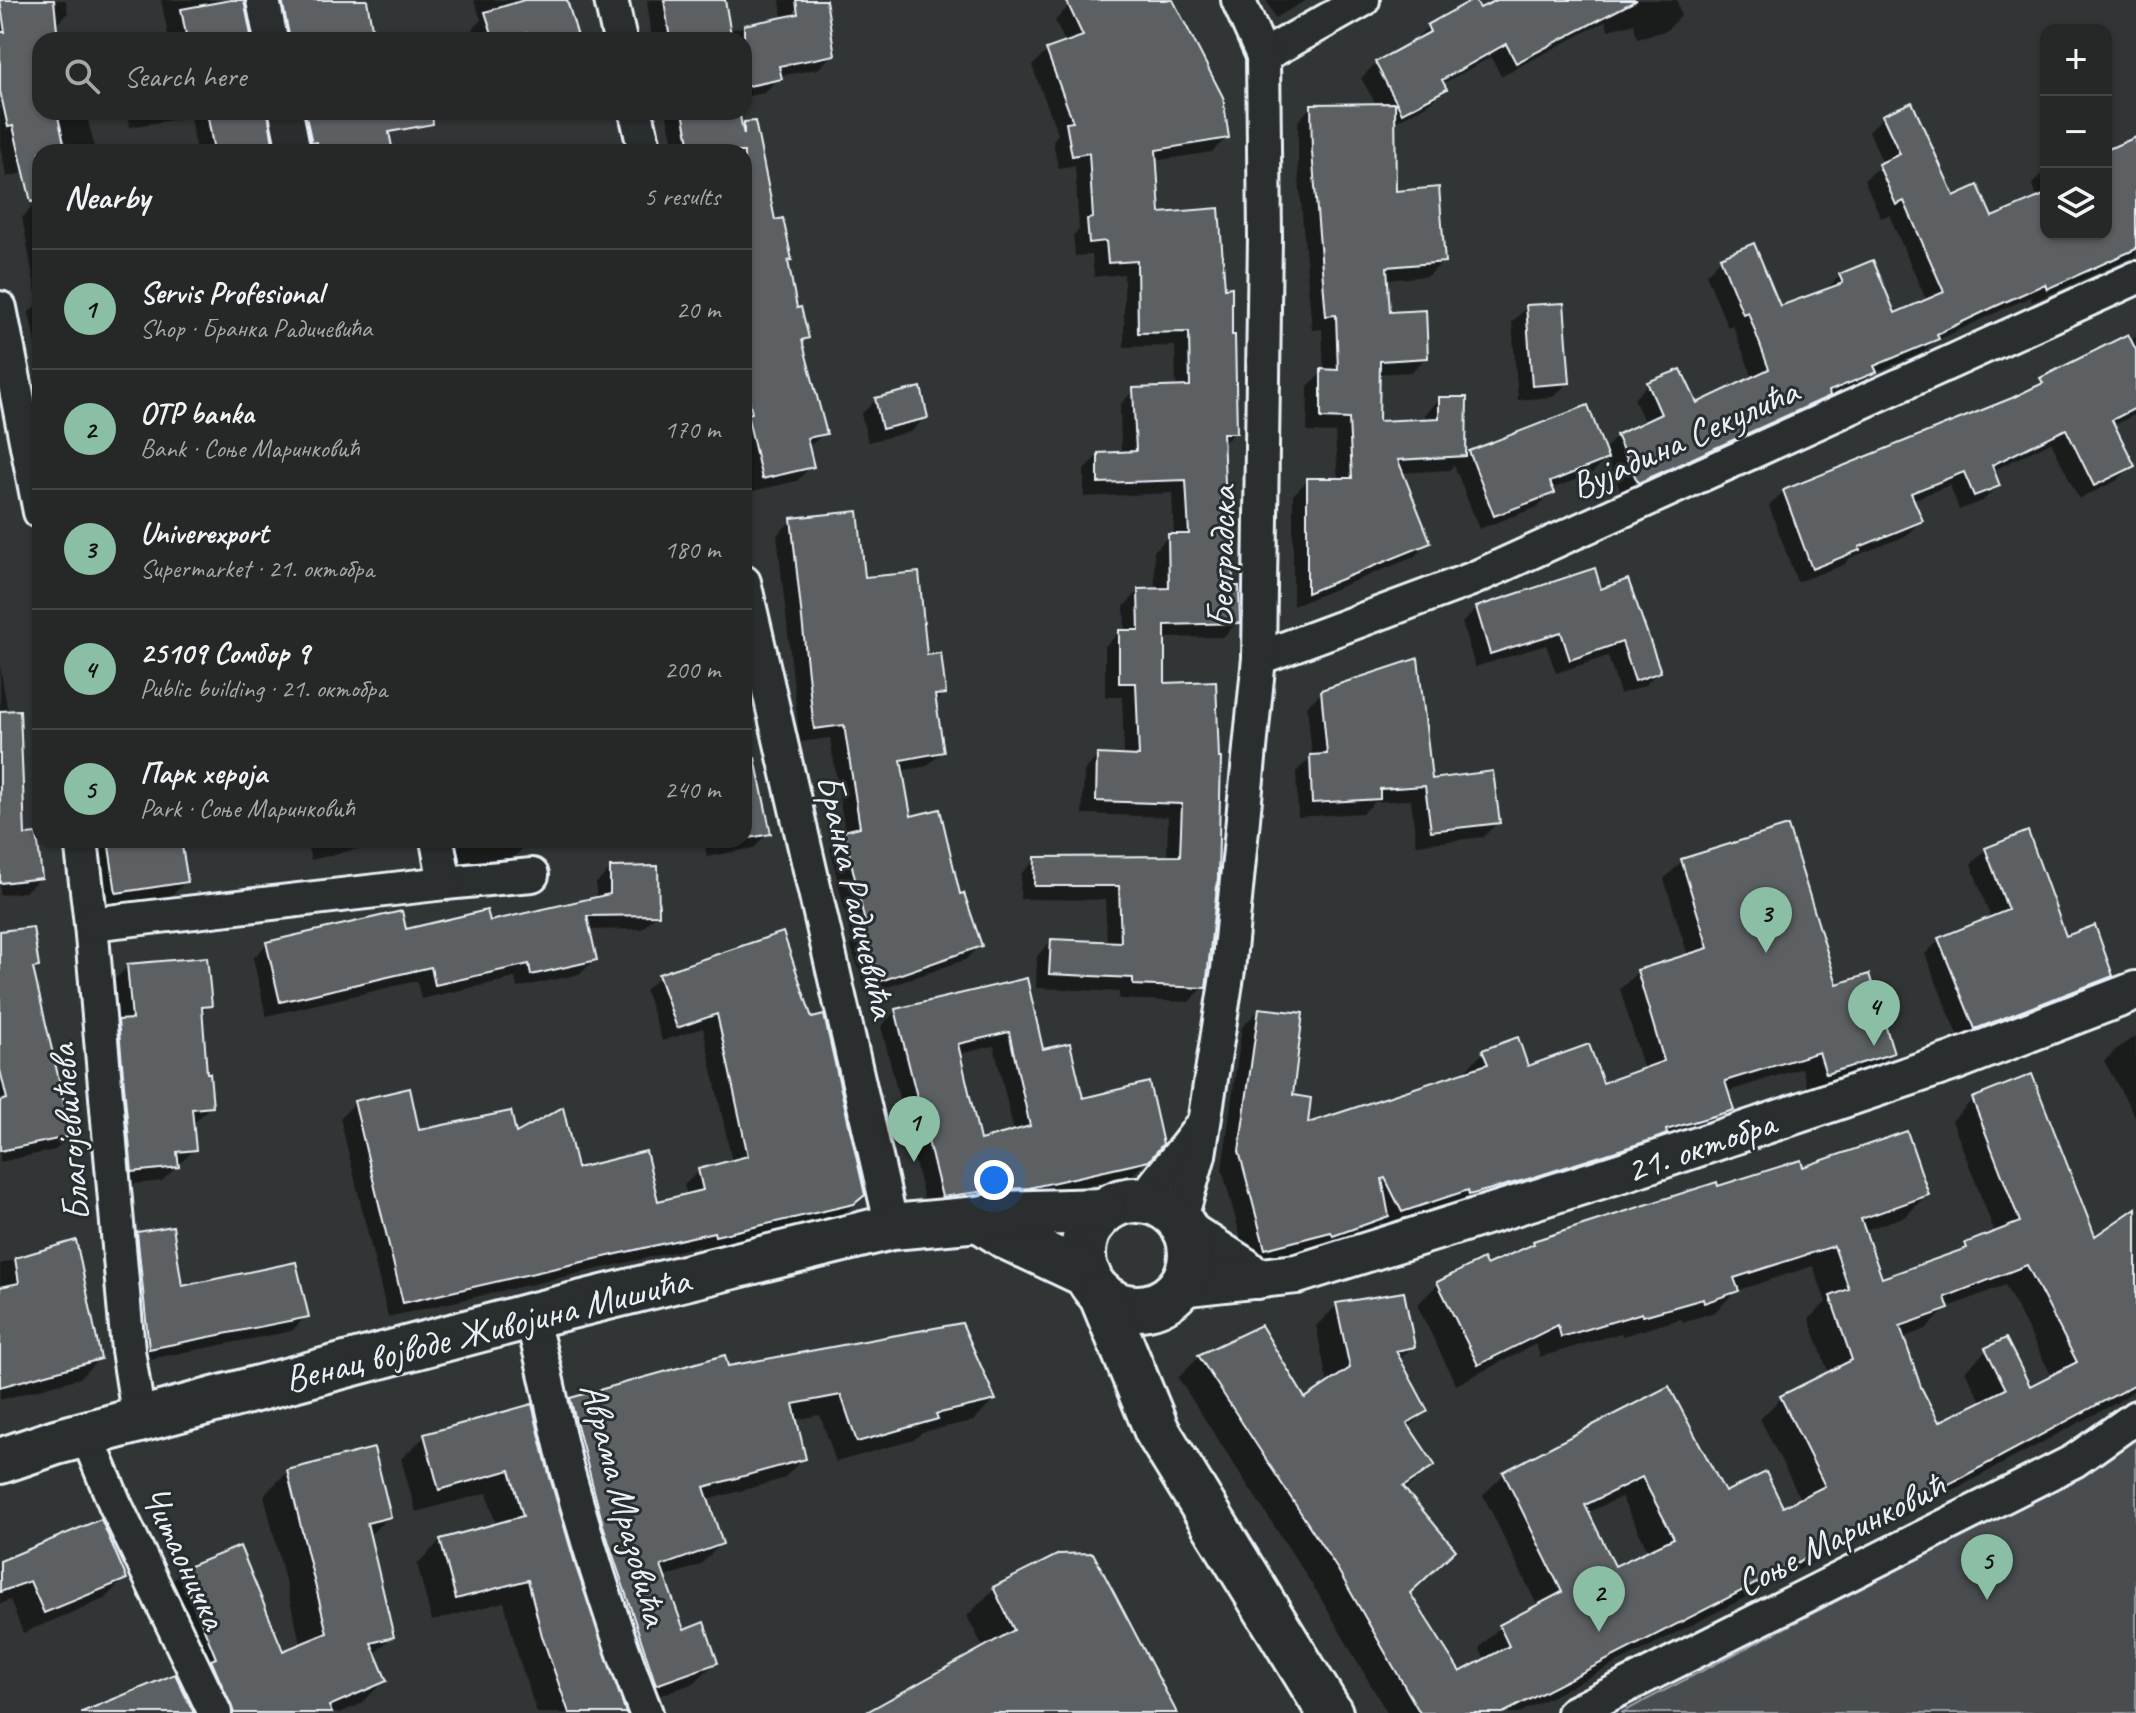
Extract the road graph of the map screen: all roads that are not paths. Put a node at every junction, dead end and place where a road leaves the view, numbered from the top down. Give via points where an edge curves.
1 (263, 0) edge
2 (611, 0) edge
3 (1238, 0) edge
4 (1363, 0) edge
5 (269, 32) edge
6 (618, 32) edge
7 (1263, 56) junction
8 (288, 120) edge
9 (638, 120) edge
10 (292, 144) edge
11 (643, 144) edge
12 (2136, 278) edge
13 (0, 308) edge
14 (32, 471) edge
15 (752, 617) edge
16 (1259, 658) junction
17 (82, 848) edge
18 (438, 848) edge
19 (532, 875) dead end
20 (445, 883) junction
21 (91, 924) junction
22 (2136, 991) edge
23 (1153, 1216) junction
24 (979, 1219) junction
25 (892, 1227) junction
26 (1257, 1279) junction
27 (1094, 1285) junction
28 (1174, 1292) junction
29 (530, 1316) junction
30 (1136, 1379) junction
31 (2136, 1417) edge
32 (139, 1420) junction
33 (86, 1434) junction
34 (0, 1461) edge
35 (215, 1713) edge
36 (646, 1713) edge
37 (1330, 1713) edge
38 (1573, 1713) edge

1 - 5 street
2 - 6 street
3 - 7 street, Београдска
4 - 7 street
7 - 16 street, Београдска
8 - 10 street
9 - 11 street
12 - 16 street, Вујадина Секулића via 1472,579
13 - 14 street
15 - 25 street, Бранка Радичевића
16 - 23 street, Београдска via 1228,970 1206,1117 1194,1178
17 - 21 street, Благојевићева
18 - 20 street
19 - 20 street
20 - 21 street
21 - 32 street, Благојевићева via 128,1350
22 - 26 street, 21. октобра via 1954,1061 1623,1172 1297,1274
23 - 24 main road, Венац војводе Живојина Мишића via 1035,1212
23 - 26 street
23 - 27 main road via 1093,1222 1083,1250
23 - 28 main road via 1190,1244 1186,1274
24 - 25 main road, Венац војводе Живојина Мишића
24 - 27 main road
25 - 29 main road, Венац војводе Живојина Мишића
26 - 28 street, 21. октобра
27 - 28 main road via 1110,1301 1134,1307 1147,1307
27 - 30 main road
28 - 30 main road
29 - 32 main road, Венац војводе Живојина Мишића
29 - 36 street, Аврама Мразовића via 547,1368 567,1467
30 - 37 main road via 1157,1431
31 - 38 street, Соње Маринковић via 2074,1461
32 - 33 main road, Венац војводе Живојина Мишића
33 - 34 main road, Венац војводе Живојина Мишића
33 - 35 street, Читаоничка

